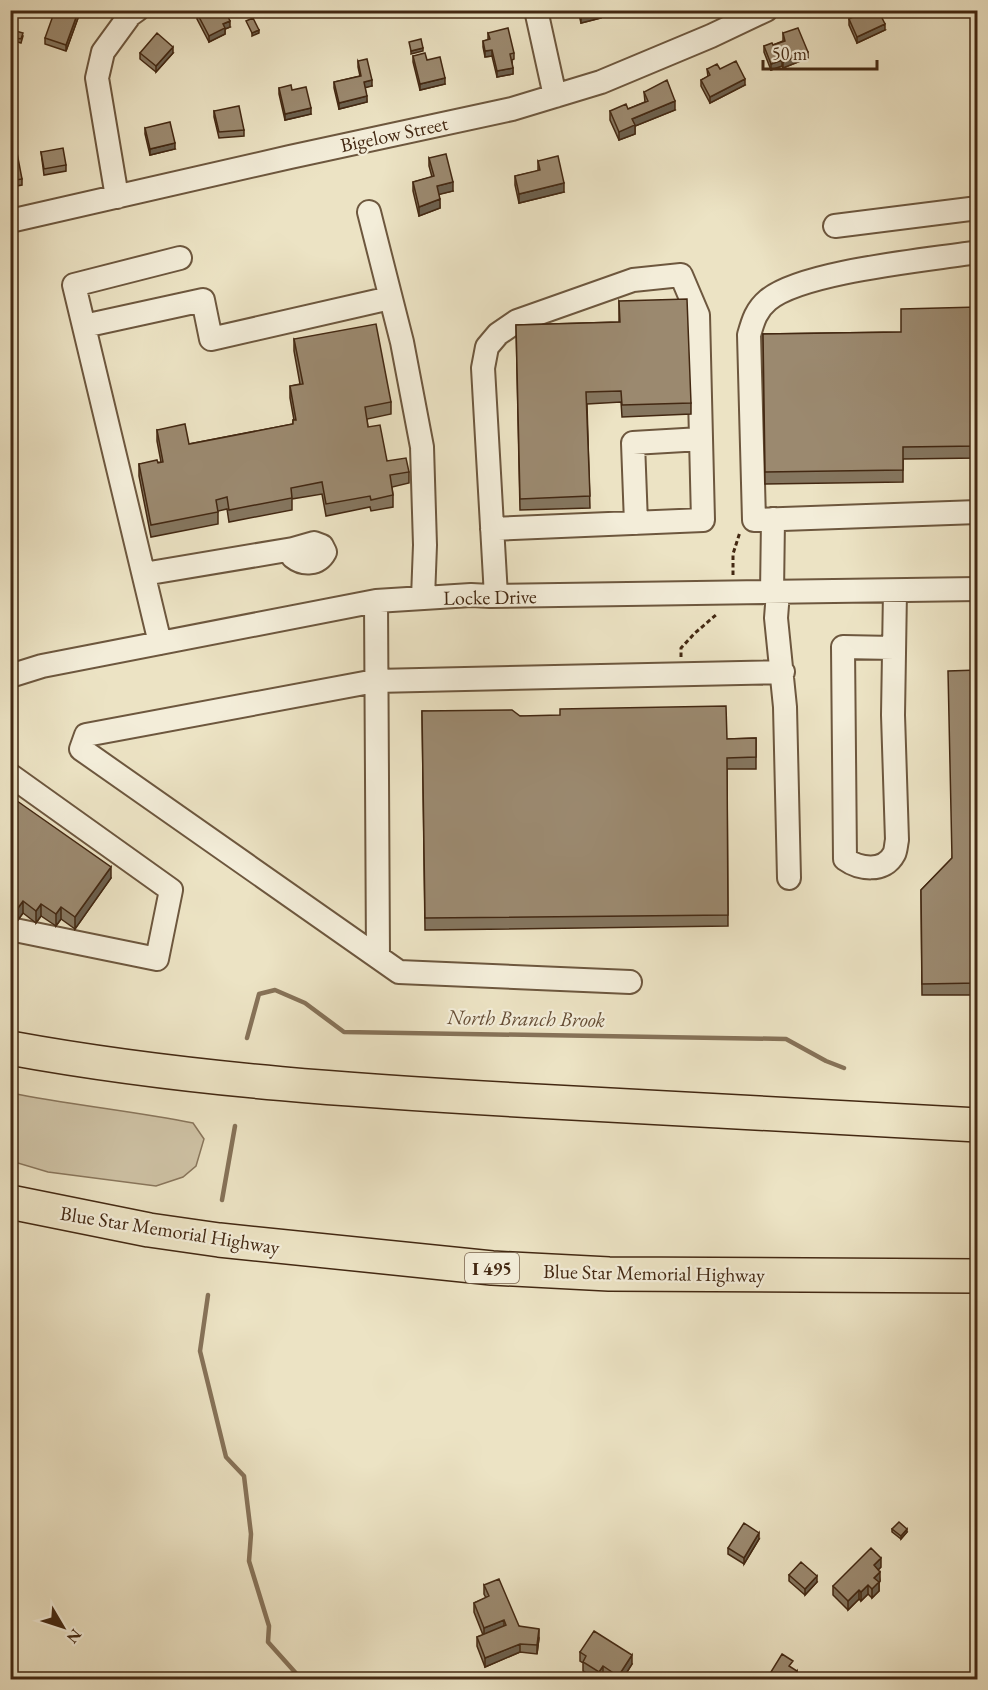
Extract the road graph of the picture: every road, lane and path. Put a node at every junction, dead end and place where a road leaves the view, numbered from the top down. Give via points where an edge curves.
1 (137, 10) edge
2 (536, 10) edge
3 (766, 10) edge
4 (555, 96) junction
5 (117, 197) junction
6 (978, 208) edge
7 (369, 212) dead end
8 (10, 221) edge
9 (835, 226) dead end
10 (978, 252) edge
11 (180, 258) dead end
12 (390, 298) junction
13 (84, 326) junction
14 (701, 439) junction
15 (978, 512) edge
16 (764, 519) junction
17 (636, 523) junction
18 (492, 529) junction
19 (292, 549) dead end
20 (144, 574) junction
21 (733, 577) dead end
22 (978, 590) edge
23 (895, 591) junction
24 (775, 592) junction
25 (496, 596) junction
26 (423, 598) junction
27 (376, 601) junction
28 (717, 614) dead end
29 (160, 643) junction
30 (681, 648) dead end
31 (894, 648) junction
32 (783, 672) junction
33 (10, 676) edge
34 (375, 681) junction
35 (10, 775) edge
36 (789, 878) dead end
37 (10, 929) edge
38 (378, 957) junction
39 (630, 982) dead end
40 (10, 1048) edge
41 (978, 1125) edge
42 (10, 1203) edge
43 (978, 1276) edge

1 - 5 street via 103,52 97,78
2 - 4 street
3 - 4 street, Bigelow Street via 601,82
4 - 5 street, Bigelow Street via 512,109
5 - 8 street, Bigelow Street
6 - 9 street
7 - 12 street
10 - 16 street via 796,285 769,299 754,315 749,336
11 - 13 street via 74,285
12 - 13 street via 211,339 202,300
12 - 26 street via 422,447
13 - 20 street
14 - 17 street via 703,520
14 - 17 street via 633,443
14 - 18 street via 698,315 681,275 633,280 517,321 487,347 483,368
15 - 16 street
16 - 21 path via 748,522 739,532 733,554
16 - 24 street
17 - 18 street
18 - 25 street
19 - 20 street
20 - 29 street
22 - 23 street, Locke Drive
23 - 24 street, Locke Drive
23 - 31 street
24 - 25 street, Locke Drive
24 - 32 street
25 - 26 street, Locke Drive
26 - 27 street, Locke Drive
27 - 29 street, Locke Drive
27 - 34 street
28 - 30 path
29 - 33 street, Locke Drive
31 - 31 street via 892,715 897,840 888,861 865,868 845,859 843,647
32 - 34 street
32 - 36 street
34 - 38 street
34 - 38 street via 86,735 81,749
35 - 37 street via 171,890 157,959
38 - 39 street via 399,972
40 - 41 highway via 144,1069 288,1085
42 - 43 highway, Blue Star Memorial Highway / I 495 via 219,1240 492,1268 644,1275

